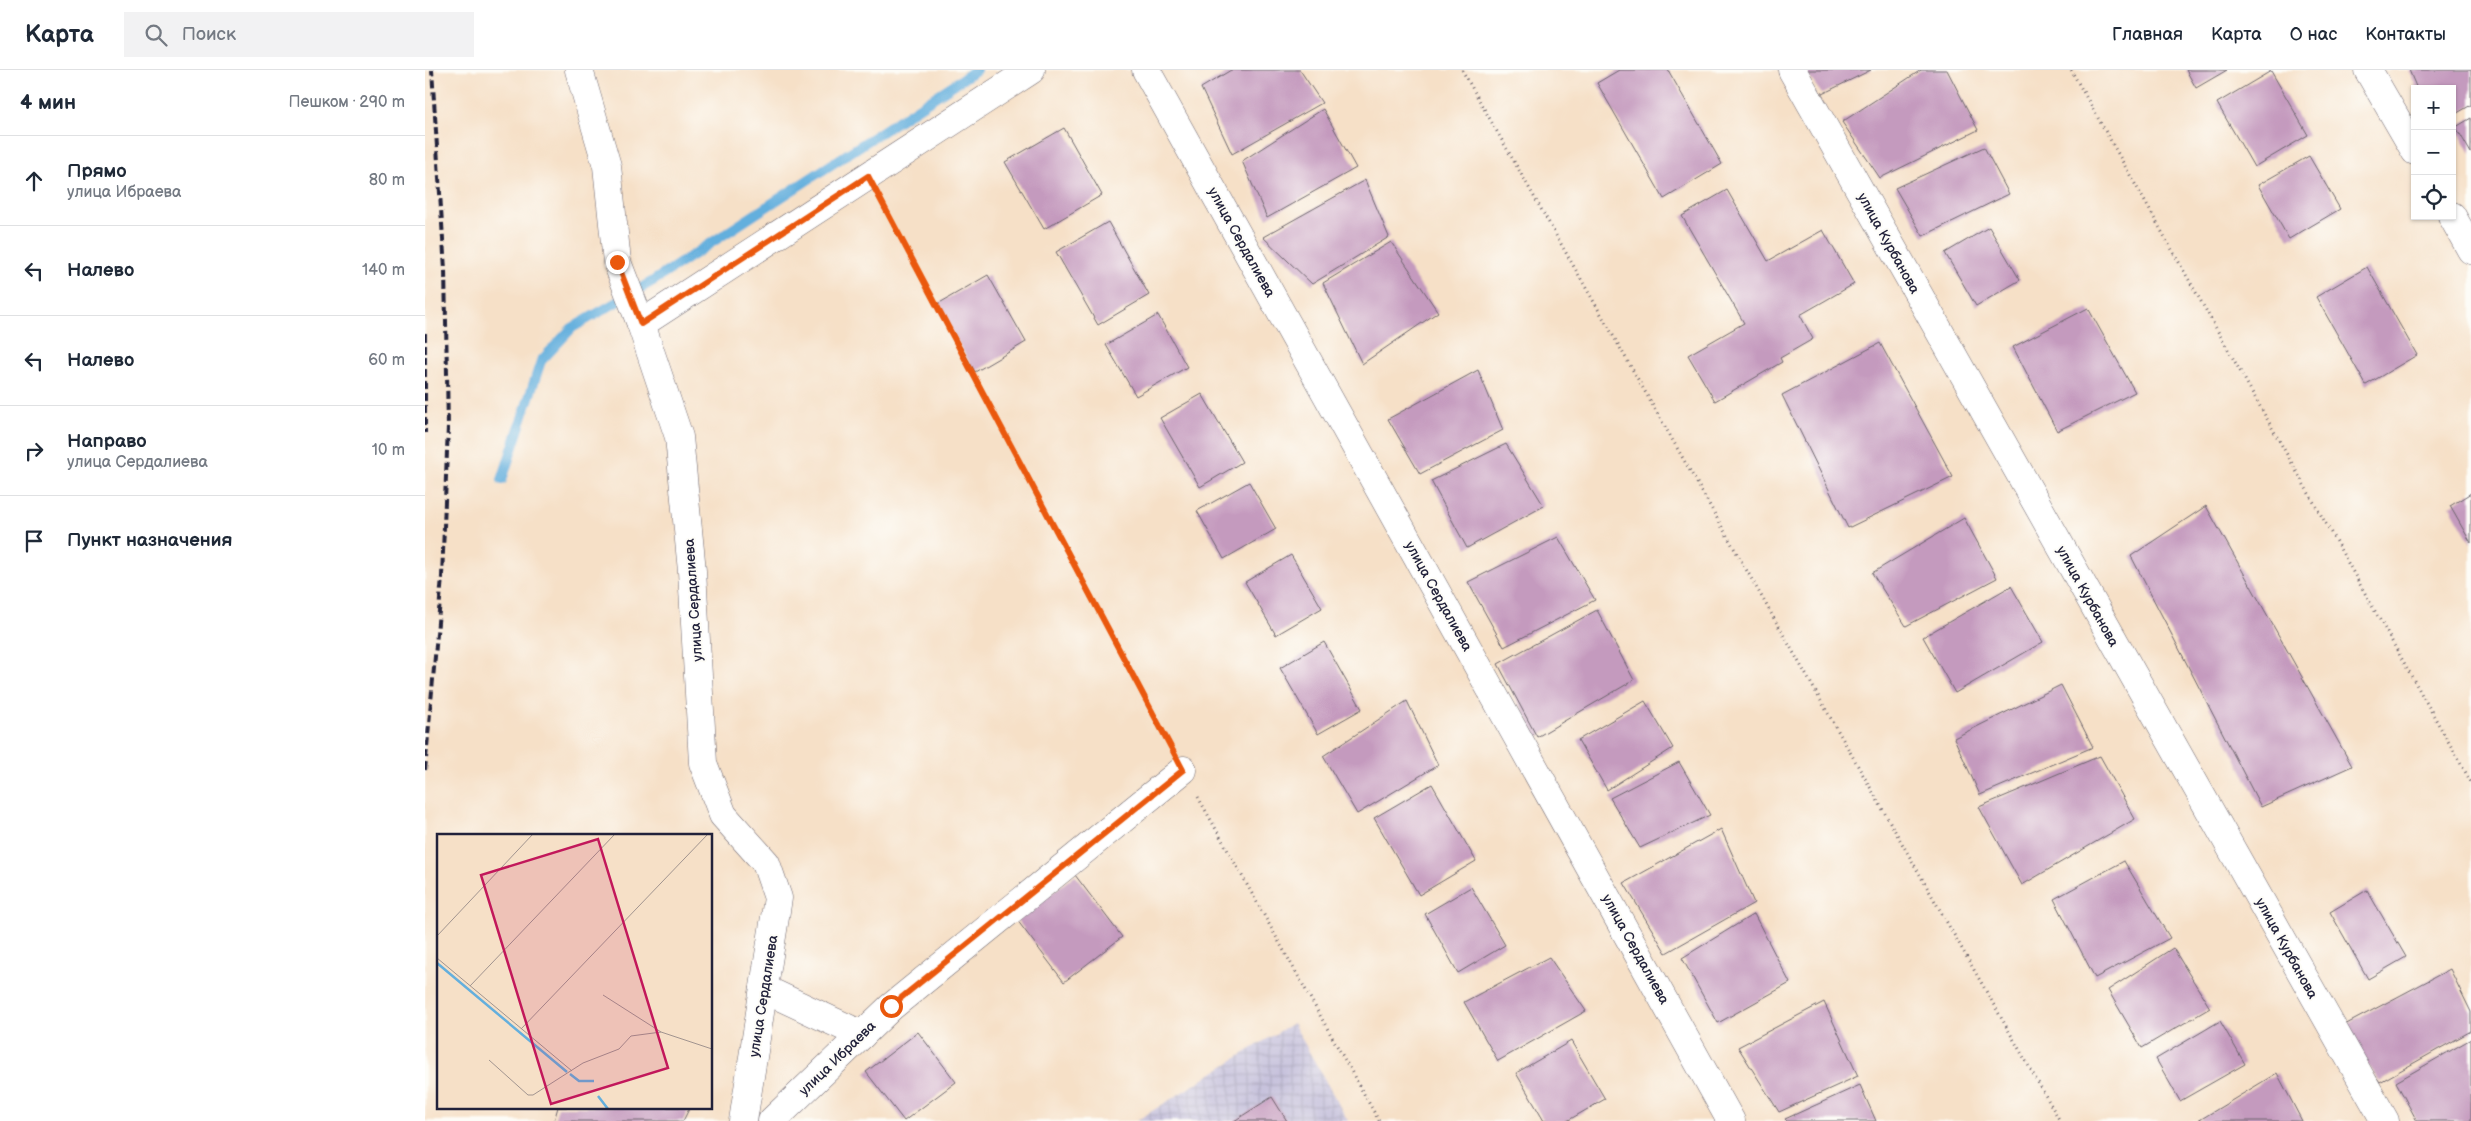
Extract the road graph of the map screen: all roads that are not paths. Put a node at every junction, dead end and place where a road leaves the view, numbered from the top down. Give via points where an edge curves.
1 (579, 70) edge
2 (1031, 70) edge
3 (1146, 70) edge
4 (1792, 70) edge
5 (2368, 70) edge
6 (2411, 144) edge
7 (2454, 220) edge
8 (2471, 250) edge
9 (641, 324) junction
10 (1183, 770) road end
11 (764, 989) junction
12 (862, 1035) junction
13 (743, 1121) edge
14 (772, 1121) edge
15 (1731, 1121) edge
16 (2385, 1121) edge

1 - 9 street, улица Сердалиева via 607,166 617,262
2 - 9 street
3 - 15 street, улица Сердалиева
4 - 16 street, улица Курбанова
5 - 6 street
7 - 8 street
9 - 11 street, улица Сердалиева via 679,438 692,571 703,763 723,815 766,863 778,898
10 - 12 street, улица Ибраева via 891,1006
11 - 12 street
11 - 13 street, улица Сердалиева
12 - 14 street, улица Ибраева

